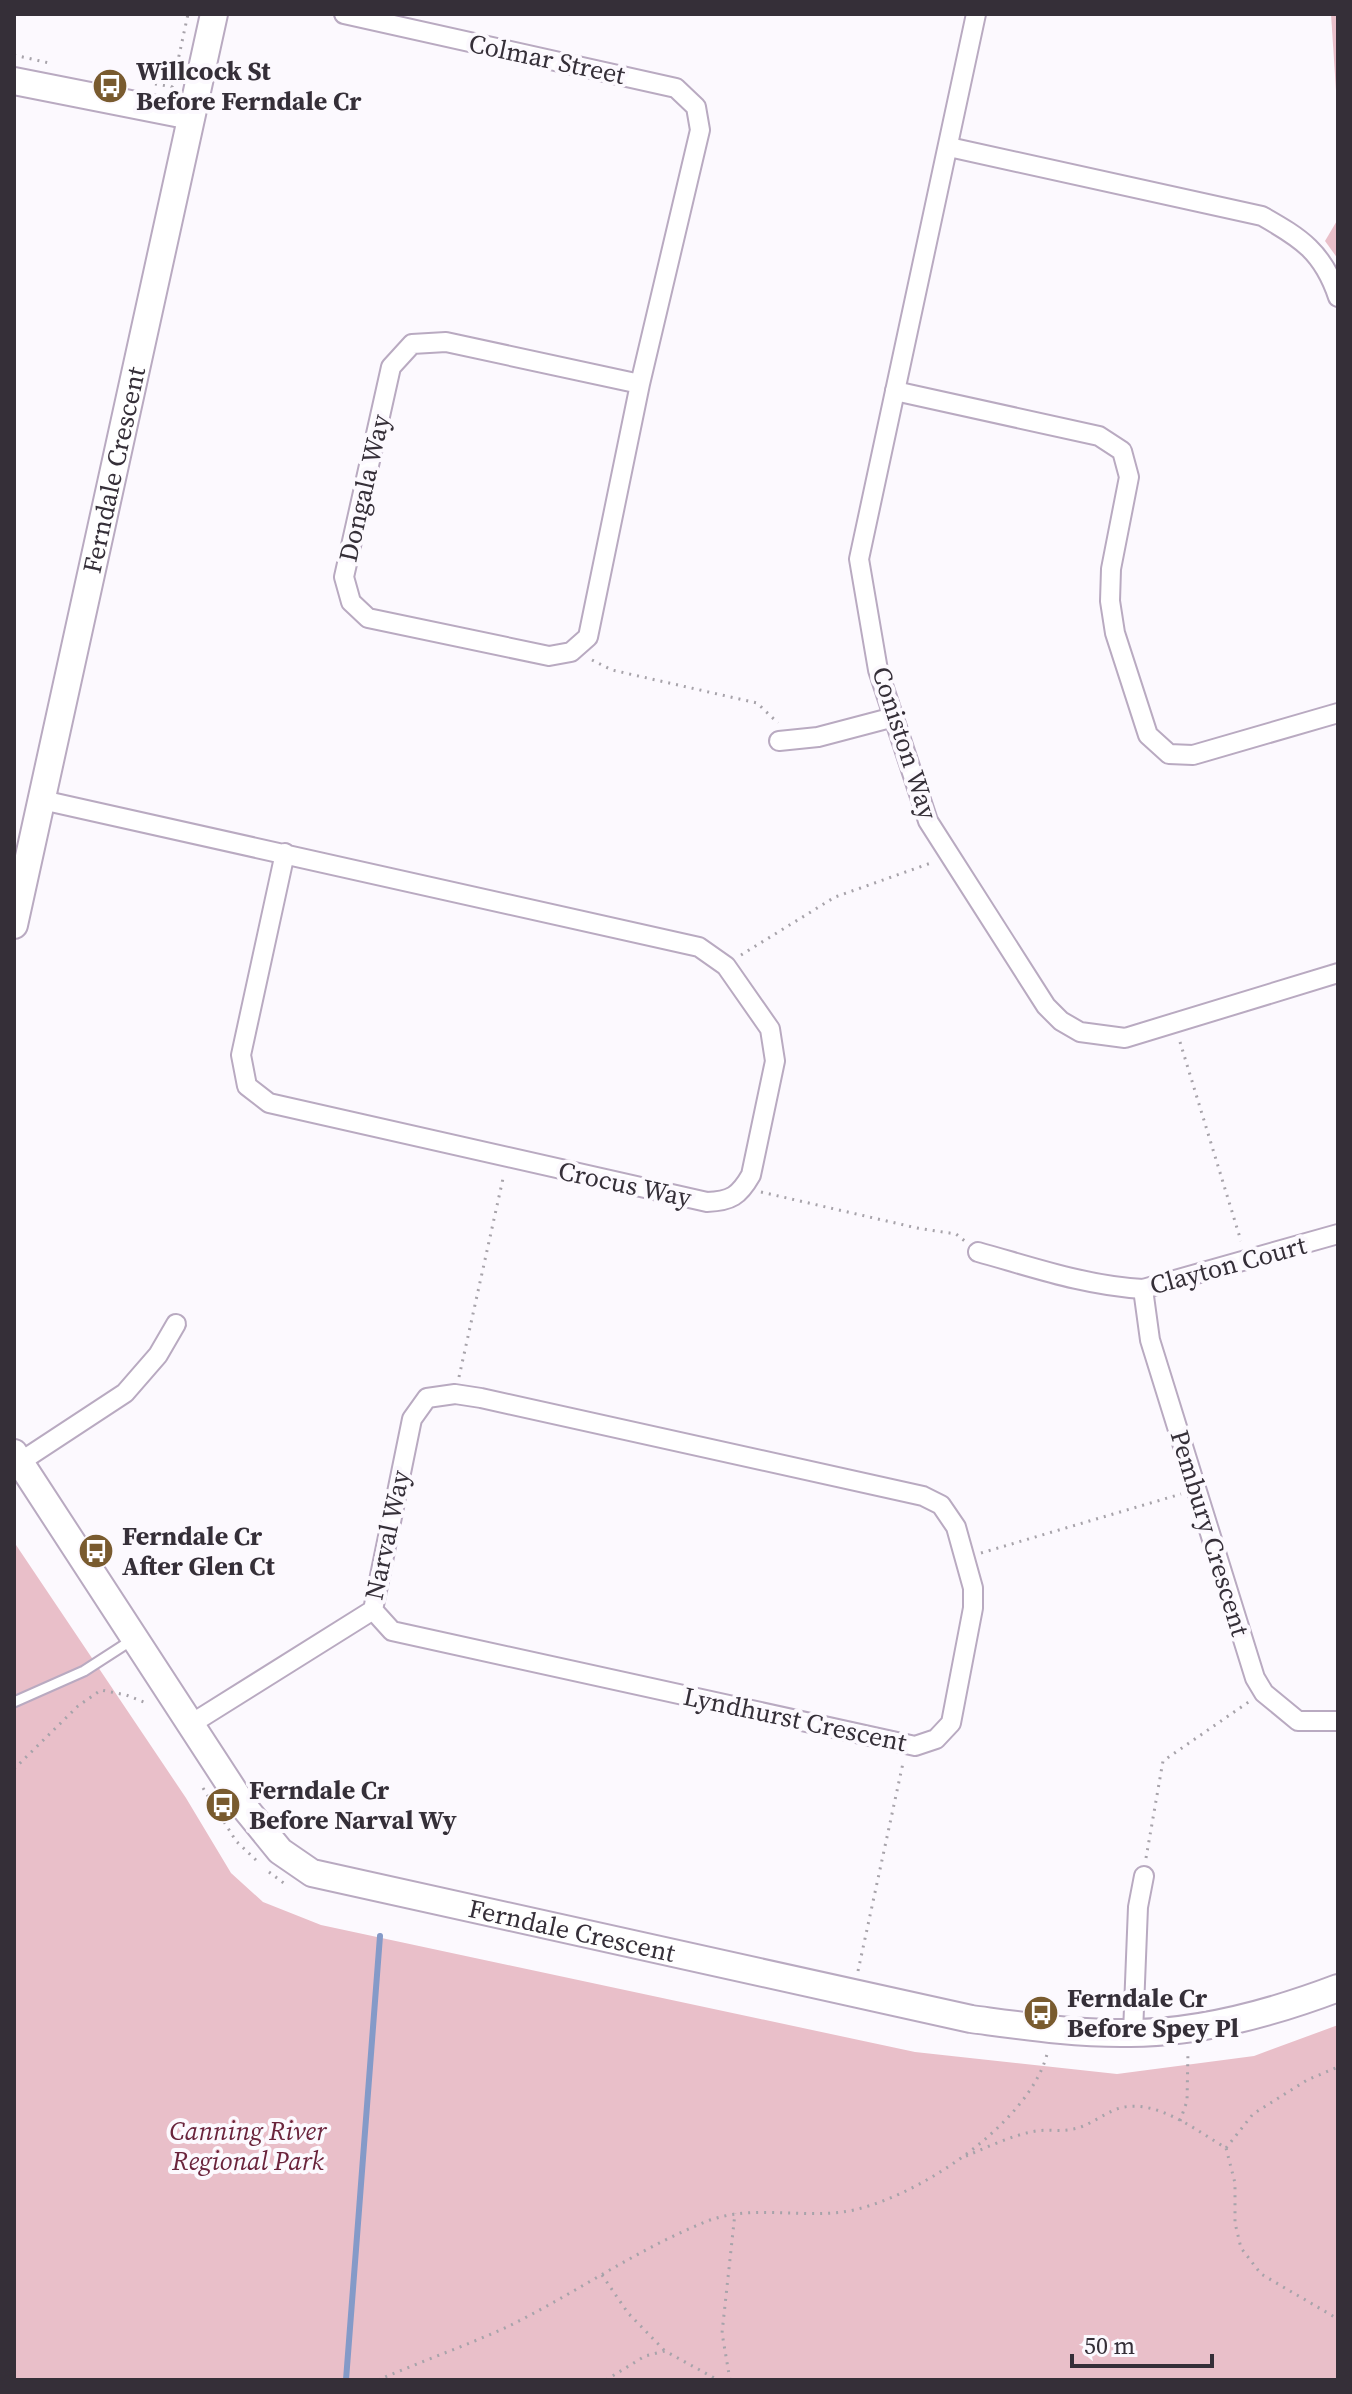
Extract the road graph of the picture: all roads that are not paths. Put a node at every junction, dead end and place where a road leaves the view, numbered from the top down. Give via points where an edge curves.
1 (214, 14) edge
2 (344, 14) edge
3 (976, 14) edge
4 (14, 81) edge
5 (179, 114) junction
6 (949, 147) junction
7 (1338, 297) edge
8 (640, 384) junction
9 (895, 391) junction
10 (1338, 713) edge
11 (894, 717) junction
12 (779, 741) road end
13 (42, 800) junction
14 (285, 853) junction
15 (14, 925) edge
16 (1338, 973) edge
17 (1338, 1234) edge
18 (978, 1252) road end
19 (1143, 1289) junction
20 (176, 1324) dead end
21 (427, 1398) joint
22 (17, 1457) edge
23 (373, 1610) junction
24 (135, 1638) junction
25 (14, 1702) edge
26 (1338, 1721) edge
27 (191, 1724) junction
28 (1144, 1876) road end
29 (1338, 1988) edge
30 (1133, 2033) junction

1 - 5 street, Ferndale Crescent
2 - 8 street, Colmar Street via 676,88 696,107 700,130
3 - 6 street, Coniston Way
4 - 5 street
5 - 13 street, Ferndale Crescent
6 - 7 street via 1262,216 1309,247 1330,272
6 - 9 street, Coniston Way
8 - 8 street, Dongala Way via 588,637 571,652 549,656 368,618 351,602 344,577 391,367 412,344 446,342
9 - 10 street via 1099,436 1122,451 1129,477 1110,601 1148,735 1169,754 1193,755
9 - 11 street, Coniston Way via 859,559 878,670
11 - 12 street via 818,737
11 - 16 street, Coniston Way via 928,821 1046,1006 1080,1032 1125,1038
13 - 14 street
13 - 15 street, Ferndale Crescent
14 - 14 street, Crocus Way via 699,947 726,966 770,1029 775,1061 751,1175 744,1186 727,1201 707,1202 269,1103 247,1086 241,1055
17 - 19 street, Clayton Court
18 - 19 street, Clayton Court via 1064,1276
19 - 26 street, Pembury Crescent via 1150,1340 1255,1678 1264,1693 1298,1721
20 - 22 street via 125,1393
21 - 23 street, Narval Way via 412,1419
21 - 23 street, Lyndhurst Crescent via 455,1394 923,1496 941,1505 956,1527 973,1588 951,1723 936,1739 915,1746 392,1631
22 - 24 street, Ferndale Crescent
23 - 27 street, Narval Way
24 - 25 lane via 84,1671
24 - 27 street, Ferndale Crescent
27 - 30 street, Ferndale Crescent via 267,1837 312,1873 971,2019 1050,2030
28 - 30 street
29 - 30 street, Ferndale Crescent via 1246,2018

